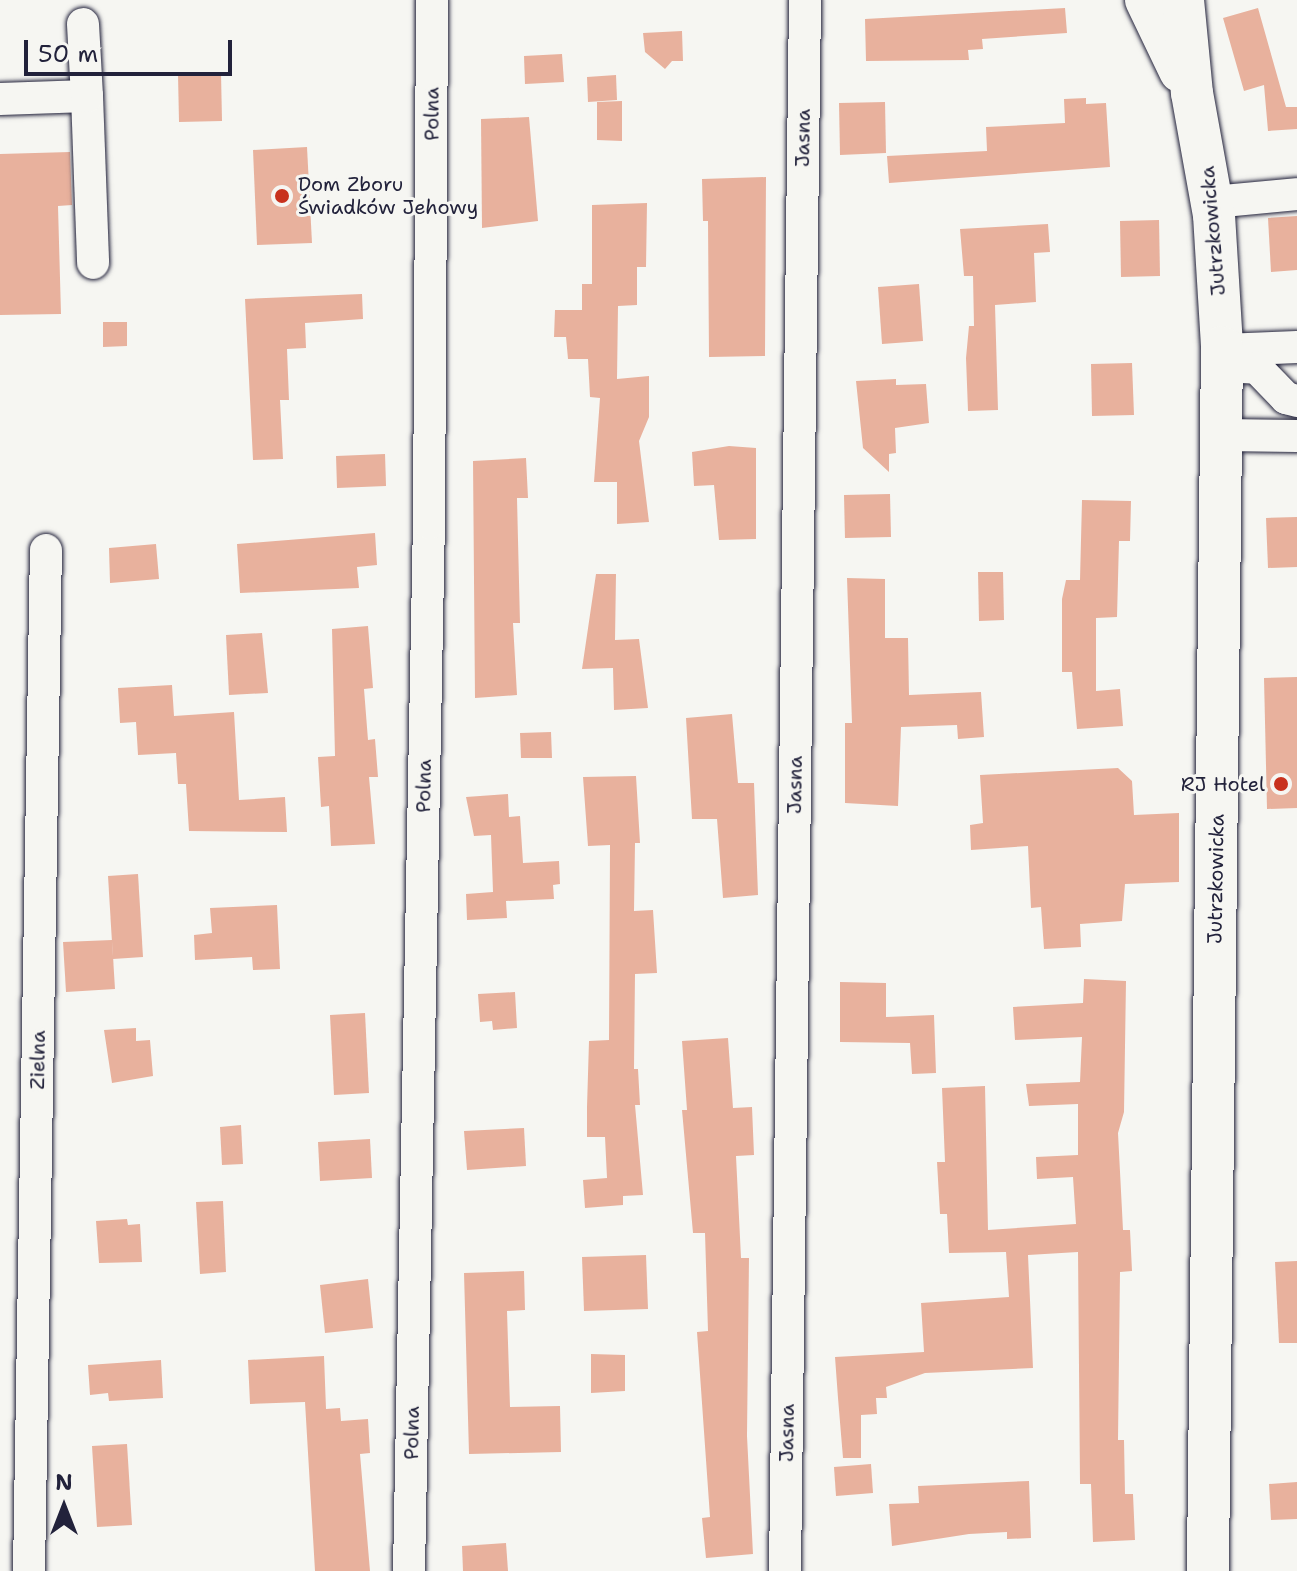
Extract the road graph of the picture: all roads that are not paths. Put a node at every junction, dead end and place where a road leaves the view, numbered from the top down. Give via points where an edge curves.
1 (432, 0) edge
2 (805, 0) edge
3 (1146, 0) edge
4 (1183, 0) edge
5 (83, 24) dead end
6 (1192, 93) junction
7 (87, 96) junction
8 (0, 99) edge
9 (1297, 194) edge
10 (1213, 202) junction
11 (93, 263) dead end
12 (1297, 347) edge
13 (1222, 358) junction
14 (1297, 401) edge
15 (1222, 435) junction
16 (1297, 436) edge
17 (46, 550) dead end
18 (29, 1571) edge
19 (409, 1571) edge
20 (785, 1571) edge
21 (1208, 1571) edge

1 - 19 street, Polna via 429,523
2 - 20 street, Jasna
3 - 6 main road, Jutrzkowicka
4 - 6 main road, Jutrzkowicka
5 - 7 street
6 - 10 main road, Jutrzkowicka
7 - 8 street
7 - 11 street
9 - 10 street
10 - 13 main road, Jutrzkowicka
12 - 13 street
13 - 14 street via 1257,368 1286,398
13 - 15 main road, Jutrzkowicka
15 - 16 street
15 - 21 main road, Jutrzkowicka
17 - 18 street, Zielna

